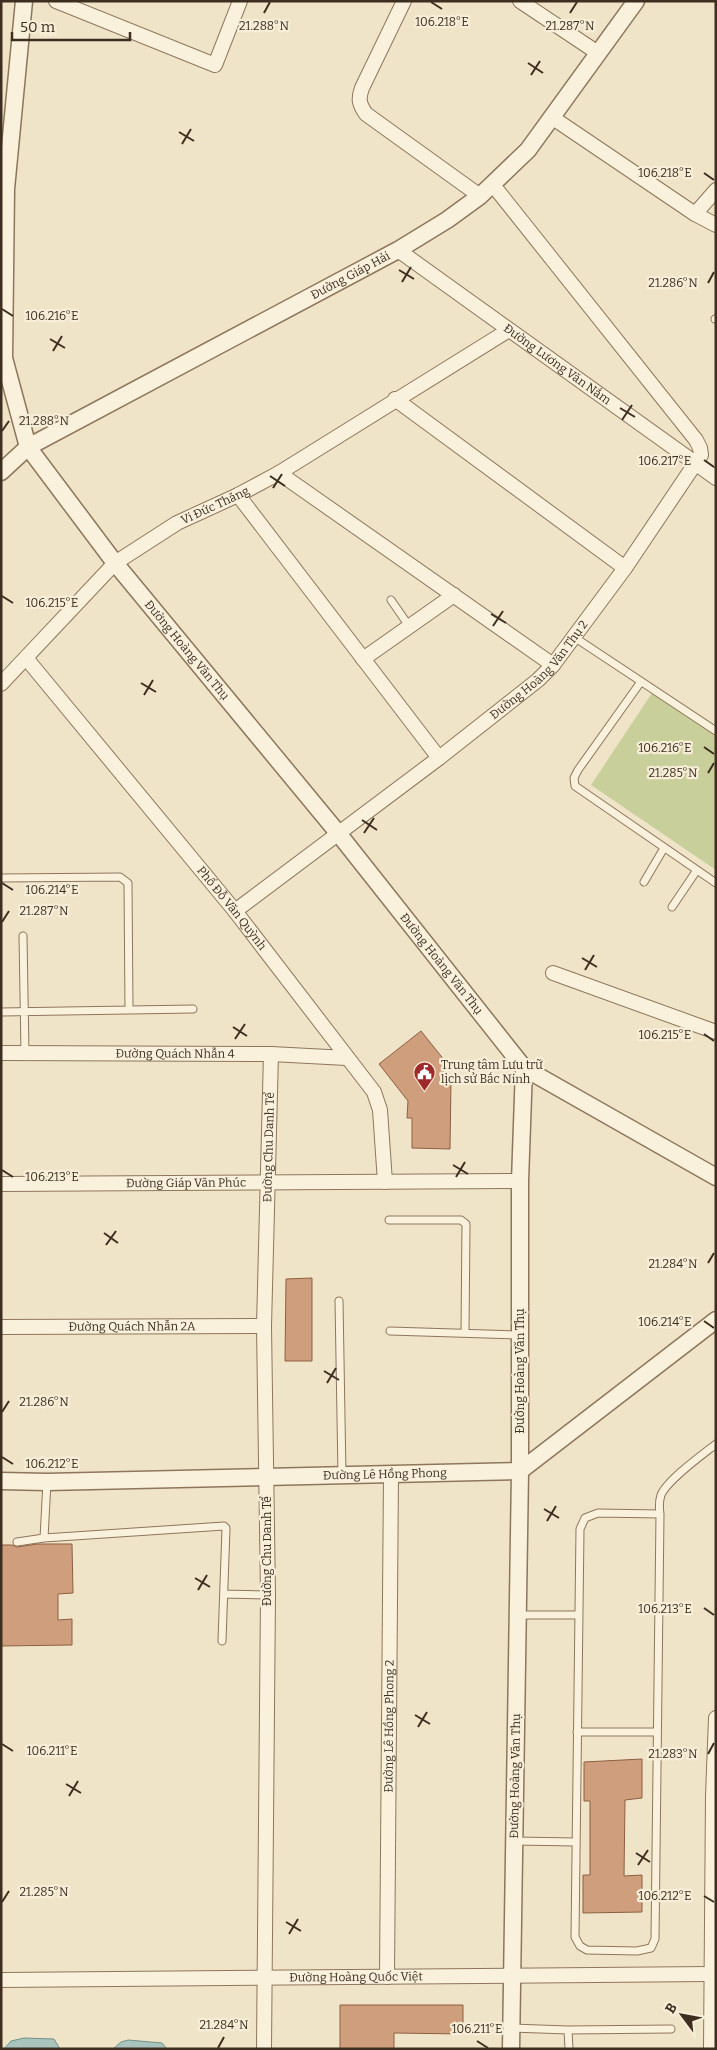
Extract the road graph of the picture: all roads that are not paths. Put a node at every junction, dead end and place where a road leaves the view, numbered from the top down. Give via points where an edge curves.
1 (24, 1) edge
2 (56, 1) edge
3 (240, 1) edge
4 (404, 1) edge
5 (520, 1) edge
6 (636, 1) edge
7 (598, 53) junction
8 (552, 118) junction
9 (487, 190) junction
10 (716, 190) edge
11 (695, 214) junction
12 (716, 224) edge
13 (398, 250) junction
14 (509, 330) junction
15 (395, 399) junction
16 (28, 447) junction
17 (696, 465) junction
18 (1, 472) edge
19 (279, 473) junction
20 (716, 478) edge
21 (238, 495) junction
22 (115, 563) junction
23 (625, 568) junction
24 (454, 594) junction
25 (391, 600) dead end
26 (409, 626) junction
27 (574, 637) junction
28 (26, 658) junction
29 (363, 659) junction
30 (553, 665) junction
31 (640, 683) junction
32 (1, 684) edge
33 (716, 731) edge
34 (439, 758) junction
35 (338, 833) junction
36 (664, 848) junction
37 (697, 870) junction
38 (1, 878) edge
39 (644, 882) dead end
40 (716, 883) edge
41 (672, 907) dead end
42 (236, 911) junction
43 (23, 936) dead end
44 (553, 973) dead end
45 (193, 1009) dead end
46 (130, 1010) junction
47 (1, 1012) edge
48 (24, 1012) junction
49 (716, 1032) edge
50 (1, 1053) edge
51 (25, 1053) junction
52 (271, 1054) junction
53 (348, 1058) junction
54 (524, 1068) junction
55 (716, 1177) edge
56 (520, 1181) junction
57 (385, 1182) junction
58 (269, 1183) junction
59 (1, 1184) edge
60 (389, 1220) dead end
61 (339, 1301) dead end
62 (716, 1320) edge
63 (264, 1326) junction
64 (1, 1327) edge
65 (390, 1331) dead end
66 (465, 1333) junction
67 (520, 1335) junction
68 (716, 1444) edge
69 (520, 1471) junction
70 (391, 1474) junction
71 (342, 1475) junction
72 (267, 1477) junction
73 (1, 1481) edge
74 (47, 1482) junction
75 (660, 1514) junction
76 (44, 1538) junction
77 (17, 1542) dead end
78 (224, 1594) junction
79 (268, 1595) junction
80 (517, 1615) junction
81 (579, 1616) junction
82 (222, 1641) dead end
83 (716, 1718) edge
84 (577, 1732) junction
85 (657, 1732) junction
86 (714, 1797) edge
87 (514, 1842) junction
88 (576, 1842) junction
89 (710, 1974) junction
90 (511, 1976) junction
91 (266, 1977) junction
92 (387, 1977) junction
93 (1, 1980) edge
94 (511, 2028) junction
95 (671, 2029) dead end
96 (568, 2030) junction
97 (264, 2049) edge
98 (511, 2049) edge
99 (569, 2049) edge
100 (711, 2049) edge

1 - 16 street, Đường Hoàng Văn Thụ via 6,189 4,358
2 - 3 street via 215,65
4 - 9 street via 362,88 360,105 366,114
5 - 7 street
6 - 7 street, Đường Giáp Hải
7 - 8 street, Đường Giáp Hải
8 - 9 street, Đường Giáp Hải via 528,150
8 - 11 street
9 - 13 street, Đường Giáp Hải via 447,220
9 - 17 street via 696,440 701,455
10 - 11 street
11 - 12 street
13 - 14 street, Đường Lương Văn Nắm
13 - 16 street, Đường Giáp Hải
14 - 15 street, Vi Đức Thăng
14 - 17 street, Đường Lương Văn Nắm
15 - 19 street, Vi Đức Thăng
15 - 23 street
16 - 18 street, Đường Giáp Hải
16 - 22 street, Đường Hoàng Văn Thụ
17 - 20 street, Đường Lương Văn Nắm
17 - 23 street, Đường Hoàng Văn Thụ 2
19 - 21 street, Vi Đức Thăng
19 - 24 street
21 - 22 street, Vi Đức Thăng via 177,523
21 - 29 street
22 - 28 street, Vi Đức Thăng
22 - 35 street, Đường Hoàng Văn Thụ
23 - 27 street, Đường Hoàng Văn Thụ 2
24 - 26 street
24 - 30 street
25 - 26 lane
26 - 29 street
27 - 30 street, Đường Hoàng Văn Thụ 2
27 - 31 lane
28 - 32 street, Vi Đức Thăng
28 - 42 street, Phố Đỗ Văn Quỳnh
29 - 34 street
30 - 34 street, Đường Hoàng Văn Thụ 2
31 - 33 lane
31 - 36 lane via 578,770 575,786
34 - 35 street, Đường Hoàng Văn Thụ 2
35 - 42 street, Đường Hoàng Văn Thụ 2
35 - 54 street, Đường Hoàng Văn Thụ
36 - 37 lane
36 - 39 lane
37 - 40 lane
37 - 41 lane
38 - 46 lane via 125,879 128,883
42 - 53 street, Phố Đỗ Văn Quỳnh
43 - 48 lane
44 - 49 street
45 - 46 lane
46 - 48 lane
47 - 48 lane
48 - 51 lane
50 - 51 street, Đường Quách Nhẫn 4
51 - 52 street, Đường Quách Nhẫn 4
52 - 53 street, Đường Quách Nhẫn 4
52 - 58 street, Đường Chu Danh Tể
53 - 57 street, Phố Đỗ Văn Quỳnh via 377,1099 383,1132
54 - 55 street
54 - 56 street, Đường Hoàng Văn Thụ
56 - 57 street, Đường Giáp Văn Phúc
56 - 67 street, Đường Hoàng Văn Thụ
57 - 58 street, Đường Giáp Văn Phúc
58 - 59 street, Đường Giáp Văn Phúc
58 - 63 street, Đường Chu Danh Tể
60 - 66 lane via 461,1220 466,1224
61 - 71 lane
62 - 69 street
63 - 64 street, Đường Quách Nhẫn 2A
63 - 72 street, Đường Chu Danh Tể
65 - 66 lane
66 - 67 lane
67 - 69 street, Đường Hoàng Văn Thụ
68 - 75 lane via 668,1484 660,1498
69 - 70 street, Đường Lê Hồng Phong
69 - 80 street, Đường Hoàng Văn Thụ
70 - 71 street, Đường Lê Hồng Phong
70 - 92 street, Đường Lê Hồng Phong 2
71 - 72 street, Đường Lê Hồng Phong
72 - 74 street, Đường Lê Hồng Phong
72 - 79 street, Đường Chu Danh Tể
73 - 74 street, Đường Lê Hồng Phong
74 - 76 lane
75 - 81 lane via 598,1513 585,1518 580,1529
75 - 85 lane
76 - 77 lane
76 - 78 lane via 224,1526
78 - 79 lane
78 - 82 lane
79 - 91 street, Đường Chu Danh Tể
80 - 81 lane
80 - 87 street, Đường Hoàng Văn Thụ
81 - 84 lane
83 - 86 street
84 - 85 lane
84 - 88 lane
85 - 88 lane via 655,1939 651,1948 637,1951 588,1950 580,1946 575,1938
86 - 89 street
87 - 88 lane
87 - 90 street, Đường Hoàng Văn Thụ
89 - 90 street, Đường Hoàng Quốc Việt
89 - 100 street
90 - 92 street, Đường Hoàng Quốc Việt
90 - 94 street, Đường Hoàng Văn Thụ
91 - 92 street, Đường Hoàng Quốc Việt
91 - 93 street, Đường Hoàng Quốc Việt
91 - 97 street, Đường Chu Danh Tể
94 - 96 lane
94 - 98 street, Đường Hoàng Văn Thụ
95 - 96 lane
96 - 99 lane

